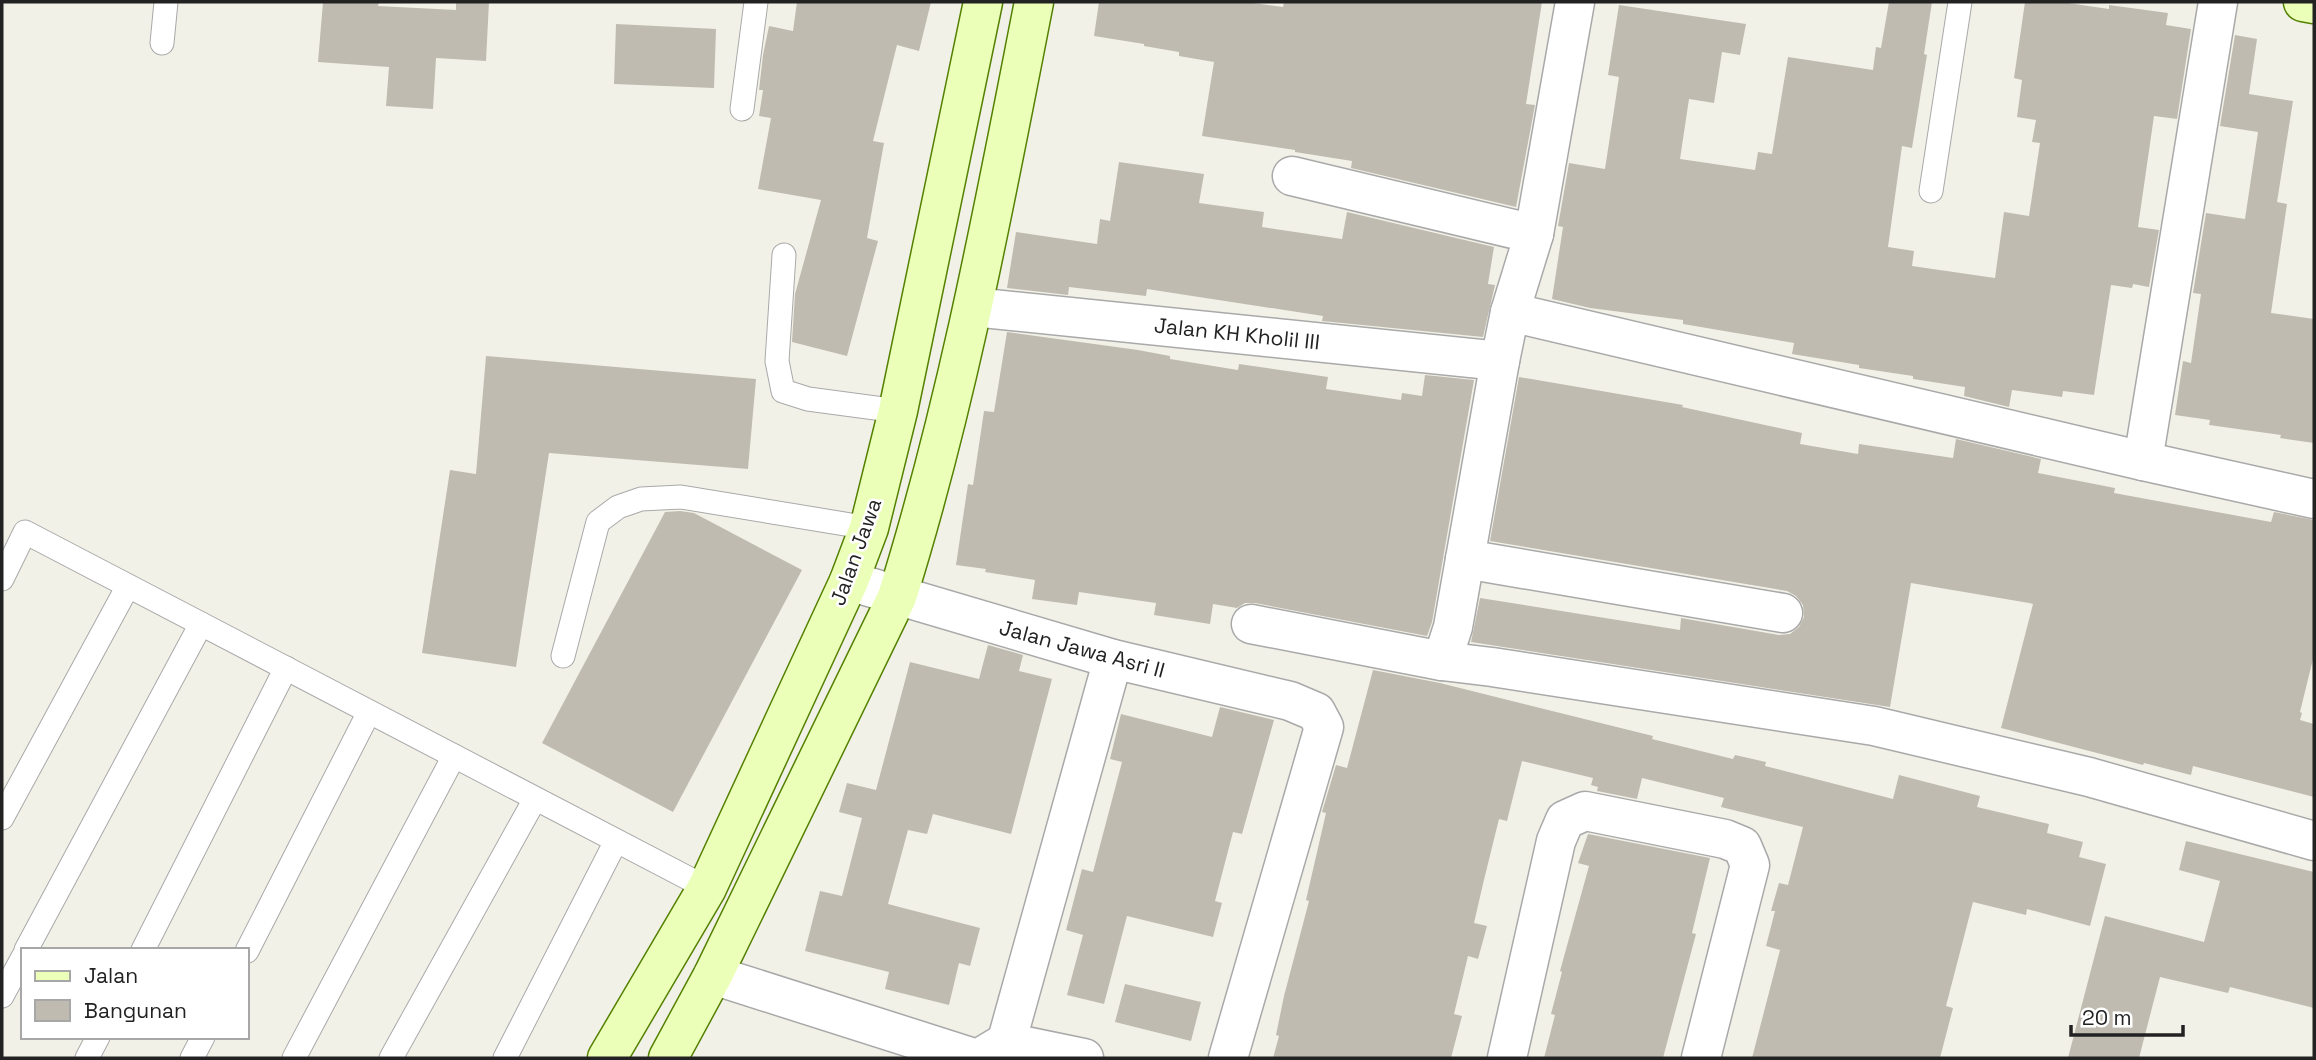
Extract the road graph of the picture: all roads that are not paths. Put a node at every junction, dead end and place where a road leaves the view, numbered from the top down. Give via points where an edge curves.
1 (166, 2) edge
2 (756, 2) edge
3 (983, 2) edge
4 (1034, 2) edge
5 (1575, 2) edge
6 (1960, 2) edge
7 (2218, 2) edge
8 (2303, 2) edge
9 (2314, 4) edge
10 (162, 43) dead end
11 (742, 109) dead end
12 (1292, 176) dead end
13 (1931, 191) dead end
14 (1534, 234) junction
15 (784, 255) dead end
16 (973, 307) junction
17 (1510, 312) junction
18 (1500, 362) junction
19 (898, 411) junction
20 (2143, 461) junction
21 (2314, 499) edge
22 (869, 528) junction
23 (1465, 559) junction
24 (2, 579) edge
25 (849, 581) junction
26 (128, 586) junction
27 (897, 597) junction
28 (1783, 613) dead end
29 (201, 624) junction
30 (1251, 624) dead end
31 (563, 656) dead end
32 (1113, 659) junction
33 (1442, 661) junction
34 (286, 668) junction
35 (369, 712) junction
36 (454, 756) junction
37 (535, 799) junction
38 (2, 818) edge
39 (616, 841) junction
40 (2314, 841) edge
41 (707, 888) junction
42 (27, 948) edge
43 (143, 948) edge
44 (248, 949) edge
45 (21, 961) edge
46 (713, 975) junction
47 (2, 996) edge
48 (97, 1039) edge
49 (202, 1039) edge
50 (990, 1054) edge
51 (87, 1058) edge
52 (192, 1058) edge
53 (293, 1058) edge
54 (391, 1058) edge
55 (505, 1058) edge
56 (607, 1058) edge
57 (668, 1058) edge
58 (1084, 1058) edge
59 (1228, 1058) edge
60 (1507, 1058) edge
61 (1700, 1058) edge

1 - 10 lane
2 - 11 lane
3 - 19 main road, Jalan Jawa
4 - 16 main road
5 - 14 street
6 - 13 lane
7 - 20 street
8 - 9 main road
12 - 14 street
14 - 17 street
15 - 19 lane via 777,360 783,391 808,399
16 - 18 street, Jalan KH Kholil III
16 - 27 main road
17 - 18 street
17 - 20 street
18 - 23 street
19 - 22 main road, Jalan Jawa
20 - 21 street
22 - 25 main road, Jalan Jawa
22 - 31 lane via 681,498 641,499 618,507 598,522
23 - 28 street
23 - 33 street
24 - 26 lane via 25,531
25 - 27 street, Jalan Jawa Asri II
25 - 41 main road, Jalan Jawa
26 - 29 lane
26 - 38 lane
27 - 32 street, Jalan Jawa Asri II
27 - 46 main road
29 - 34 lane
29 - 42 lane
30 - 33 street
32 - 50 street
32 - 59 street, Jalan Jawa Asri II via 1290,701 1316,712 1324,727
33 - 40 street via 1874,726 2089,777
34 - 35 lane
34 - 43 lane
35 - 36 lane
35 - 44 lane
36 - 37 lane
36 - 53 lane
37 - 39 lane
37 - 54 lane
39 - 41 lane
39 - 55 lane
41 - 56 main road, Jalan Jawa
45 - 47 lane
46 - 50 street
46 - 57 main road
48 - 51 lane
49 - 52 lane
50 - 58 street
60 - 61 street via 1556,841 1565,820 1585,811 1742,846 1750,865

